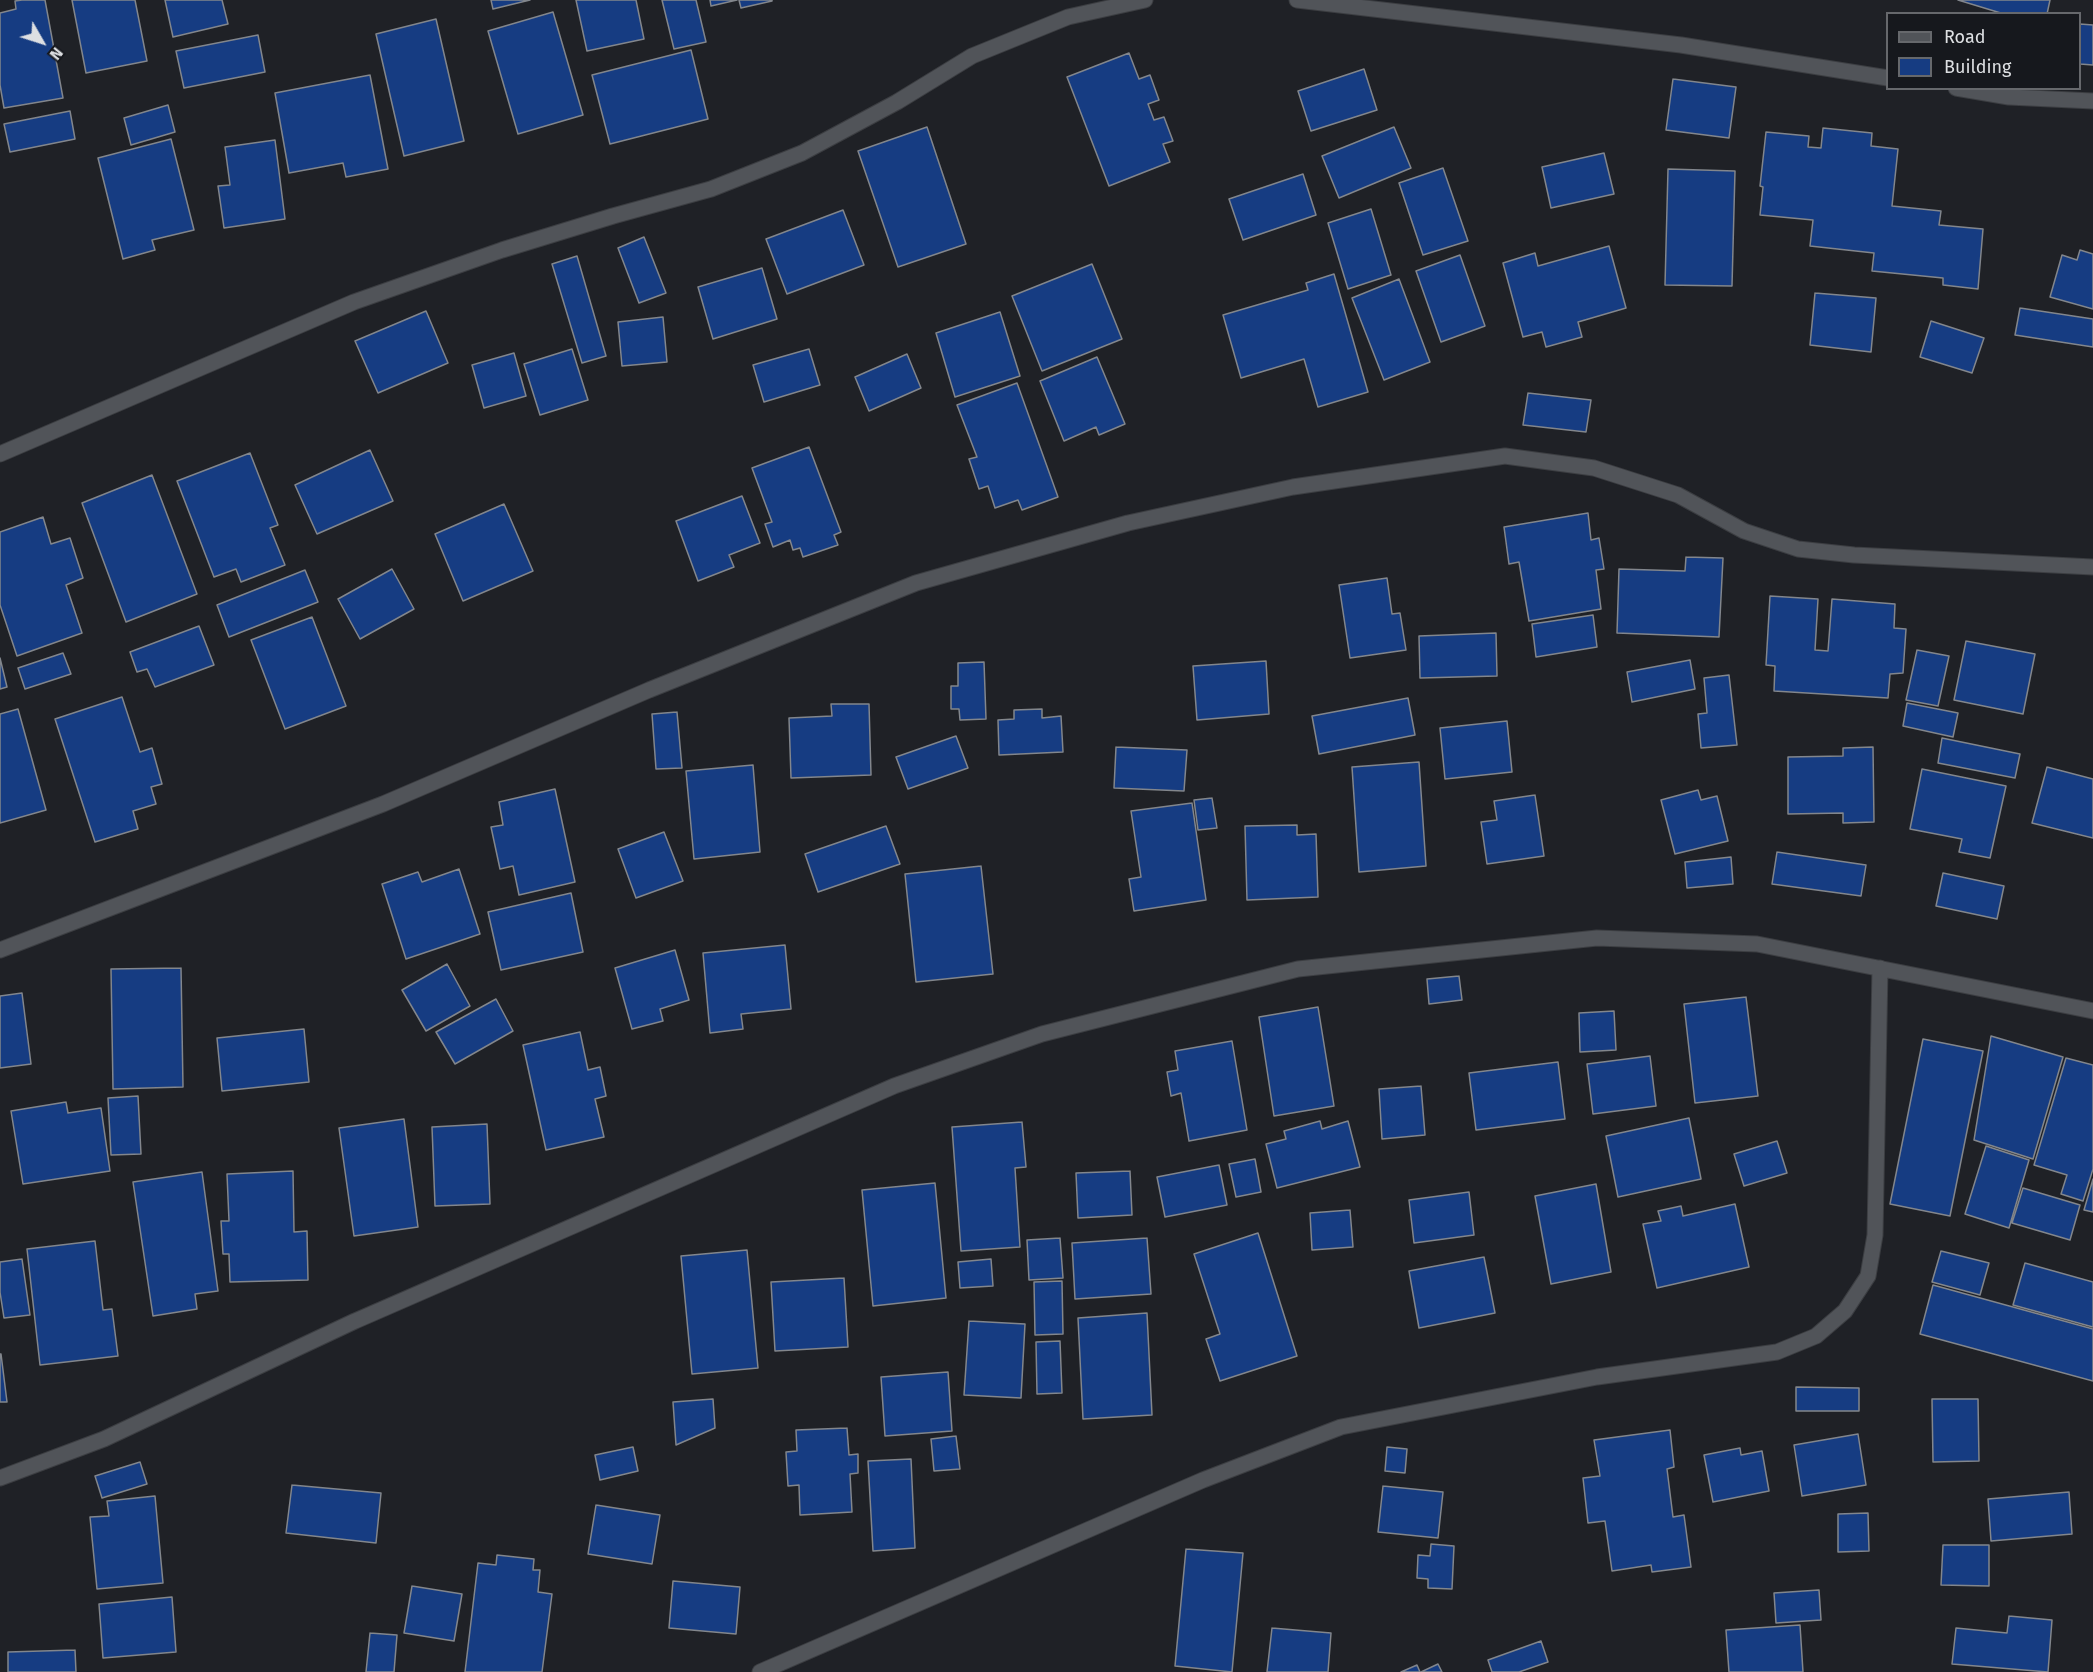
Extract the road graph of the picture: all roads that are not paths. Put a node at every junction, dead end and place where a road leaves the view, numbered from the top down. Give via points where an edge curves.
1 (1145, 0) edge
2 (1297, 0) edge
3 (1886, 78) edge
4 (1968, 90) edge
5 (2093, 102) edge
6 (0, 454) edge
7 (2093, 567) edge
8 (0, 951) edge
9 (1880, 968) junction
10 (2093, 1011) edge
11 (0, 1478) edge
12 (760, 1672) edge

1 - 6 street via 1068,16 972,56 802,153 711,189 502,250 354,302
2 - 3 street via 1682,45
4 - 5 street via 2009,97
7 - 8 street via 1798,549 1744,531 1678,495 1594,468 1505,456 1293,487 1128,523 916,583 650,690 383,804
9 - 10 street
9 - 11 street via 1757,944 1597,938 1298,969 1042,1034 894,1086 355,1321 104,1439
9 - 12 street via 1875,1235 1868,1276 1845,1311 1816,1336 1778,1352 1597,1377 1341,1427 1203,1480

